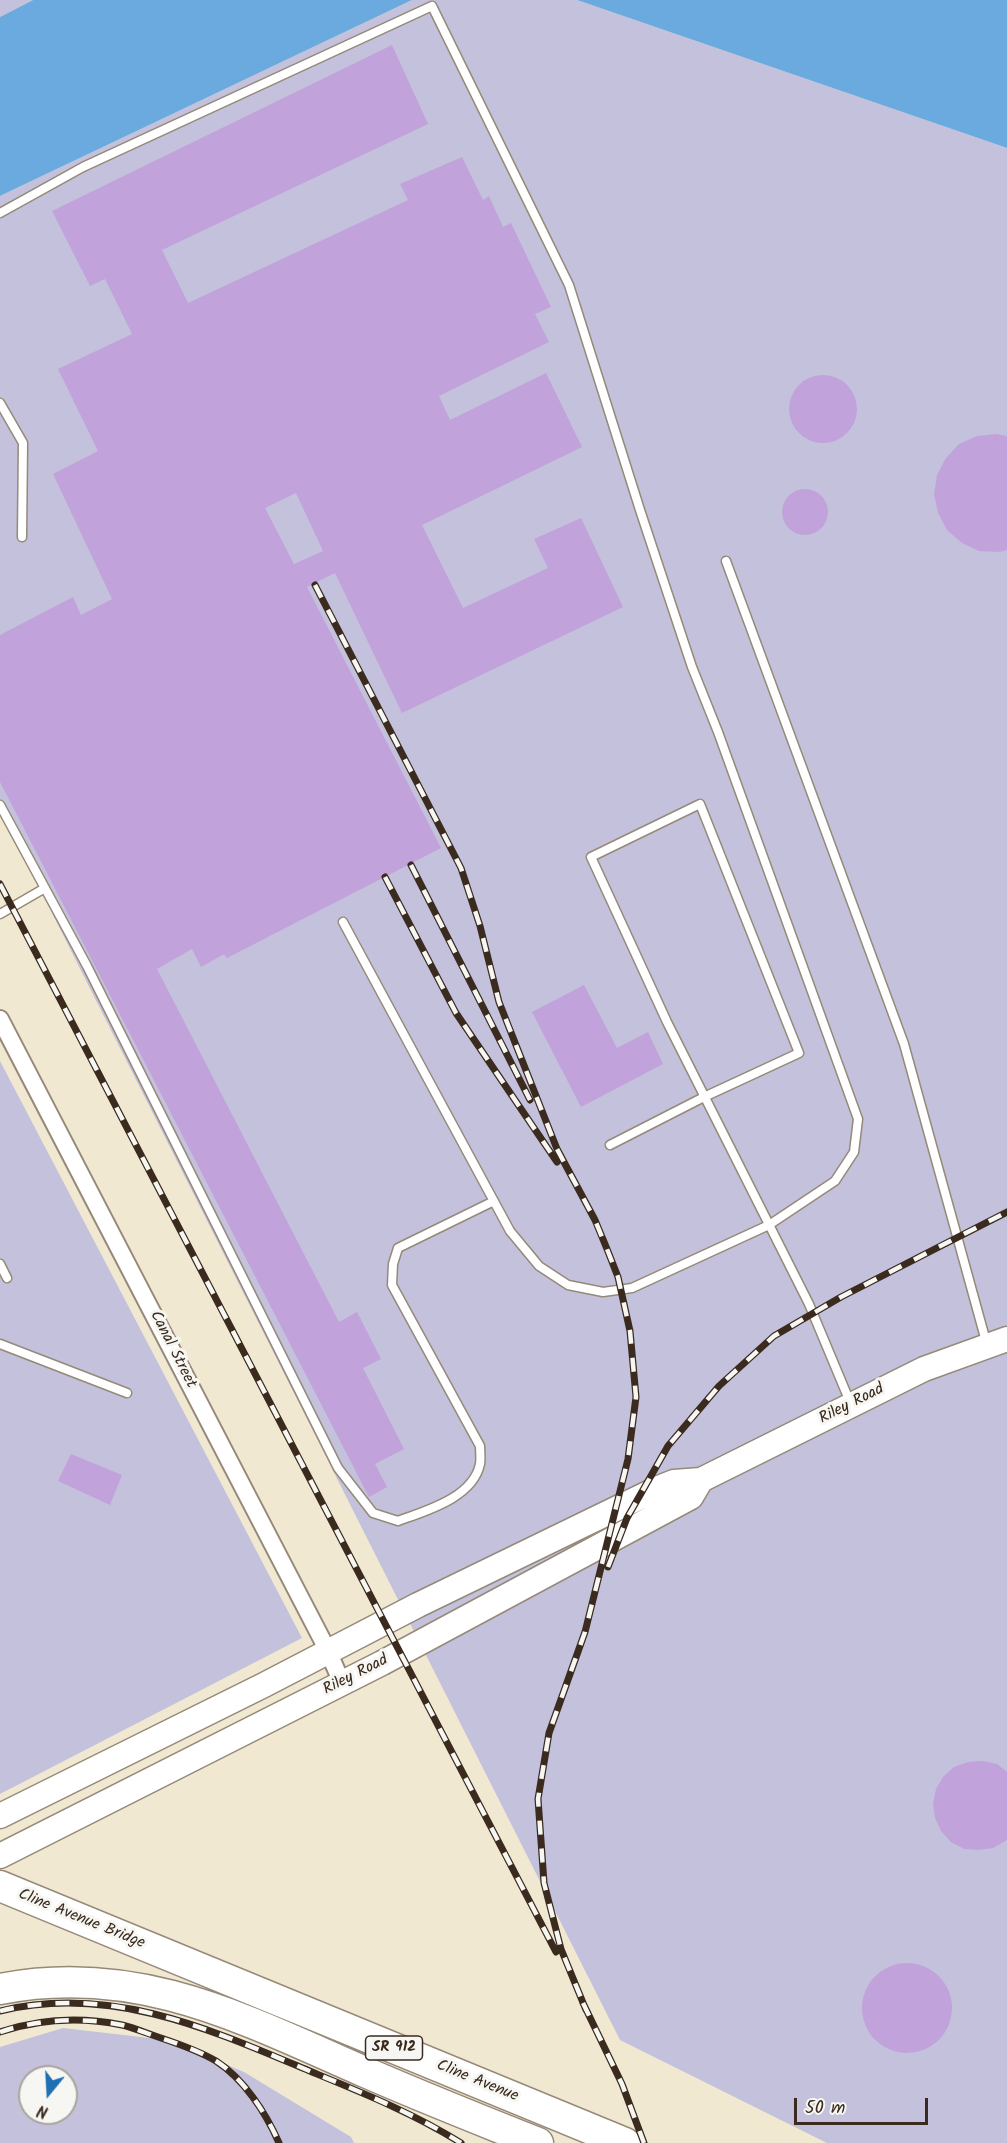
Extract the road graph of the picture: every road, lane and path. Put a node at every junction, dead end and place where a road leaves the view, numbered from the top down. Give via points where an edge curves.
1 (0, 213) edge
2 (0, 403) edge
3 (22, 537) dead end
4 (726, 561) dead end
5 (0, 805) edge
6 (45, 888) junction
7 (0, 914) edge
8 (343, 922) dead end
9 (0, 1019) edge
10 (704, 1097) junction
11 (610, 1145) dead end
12 (494, 1201) junction
13 (770, 1225) junction
14 (0, 1264) edge
15 (7, 1278) dead end
16 (997, 1342) edge
17 (0, 1344) edge
18 (127, 1393) dead end
19 (851, 1406) junction
20 (701, 1480) junction
21 (328, 1652) junction
22 (342, 1683) junction
23 (0, 1816) edge
24 (0, 1856) edge
25 (0, 1886) edge
26 (163, 1953) joint
27 (0, 1989) edge
28 (537, 2143) edge
29 (625, 2143) edge

1 - 13 lane via 83,167 432,6 569,285 692,667 858,1119 854,1152 835,1181
2 - 3 lane via 23,443
4 - 16 lane via 904,1044
5 - 6 lane
6 - 7 lane
6 - 12 lane via 338,1468 373,1513 398,1521 446,1503 469,1485 480,1465 480,1446 392,1285 393,1264 398,1248
8 - 12 lane
9 - 21 street, Canal Street
10 - 10 lane via 591,857 700,804 799,1053
10 - 11 lane
10 - 13 lane
12 - 13 lane via 510,1231 539,1266 568,1284 603,1292 632,1288
13 - 19 lane via 809,1304
14 - 15 lane
16 - 19 main road, Riley Road via 924,1369
17 - 18 lane
19 - 20 main road, Riley Road
20 - 21 main road, Riley Road via 674,1482 659,1488
20 - 22 main road, Riley Road via 691,1497
21 - 22 street, Canal Street
21 - 23 main road, Riley Road
22 - 24 main road, Riley Road
25 - 26 highway, Cline Avenue Bridge / SR 912
26 - 29 highway, Cline Avenue / SR 912
27 - 28 highway via 35,1983 86,1982 178,1996

